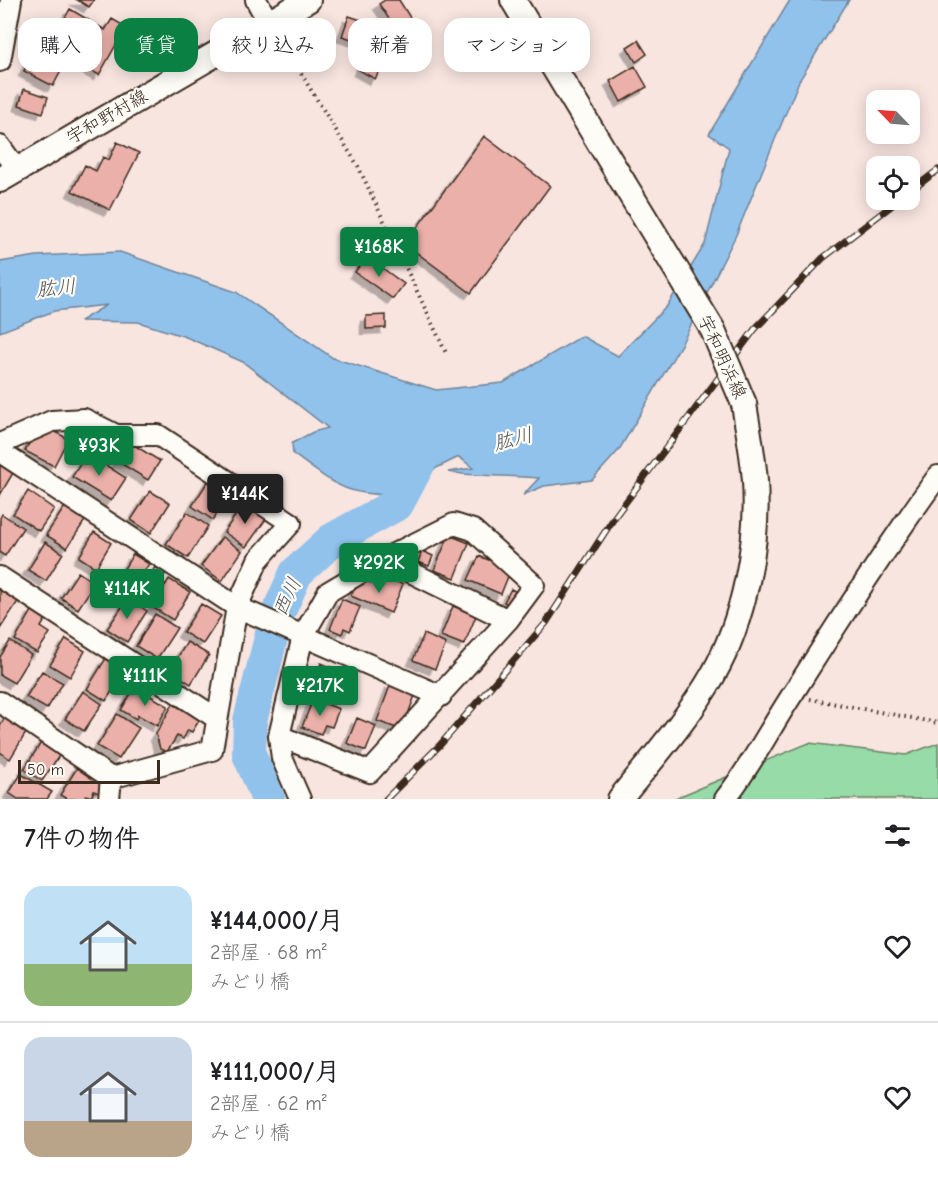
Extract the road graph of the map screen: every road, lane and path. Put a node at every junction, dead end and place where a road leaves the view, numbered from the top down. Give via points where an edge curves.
1 (11, 0) edge
2 (256, 0) edge
3 (308, 0) edge
4 (513, 0) edge
5 (266, 18) edge
6 (277, 18) edge
7 (210, 57) edge
8 (0, 61) edge
9 (299, 72) edge
10 (0, 146) edge
11 (8, 175) edge
12 (447, 355) dead end
13 (0, 444) edge
14 (0, 452) edge
15 (938, 476) edge
16 (384, 559) junction
17 (0, 577) edge
18 (237, 607) junction
19 (508, 620) junction
20 (303, 636) junction
21 (791, 695) junction
22 (441, 696) junction
23 (0, 702) edge
24 (216, 718) junction
25 (938, 723) edge
26 (279, 736) junction
27 (111, 778) junction
28 (109, 799) edge
29 (300, 799) edge
30 (620, 799) edge
31 (725, 799) edge

1 - 8 street
2 - 5 street
3 - 6 main road, 宇和野村線
4 - 30 main road, 宇和明浜線, bridge via 713,330 744,404 755,482 752,550 736,619 714,673 686,717
7 - 11 main road, 宇和野村線
9 - 12 path via 358,166
10 - 11 street
13 - 18 street via 52,421 84,420 116,435 158,435 291,523 258,560
14 - 18 street
15 - 21 street via 885,549
16 - 19 street
16 - 19 street via 454,524 472,530 534,585
16 - 20 street via 328,592
17 - 24 street
18 - 20 street
18 - 24 street
19 - 22 street
20 - 22 street
20 - 26 street
21 - 25 path
21 - 31 street via 748,771
22 - 26 street via 370,772
23 - 27 street
24 - 27 street via 212,750
26 - 29 street via 282,758
27 - 28 street

